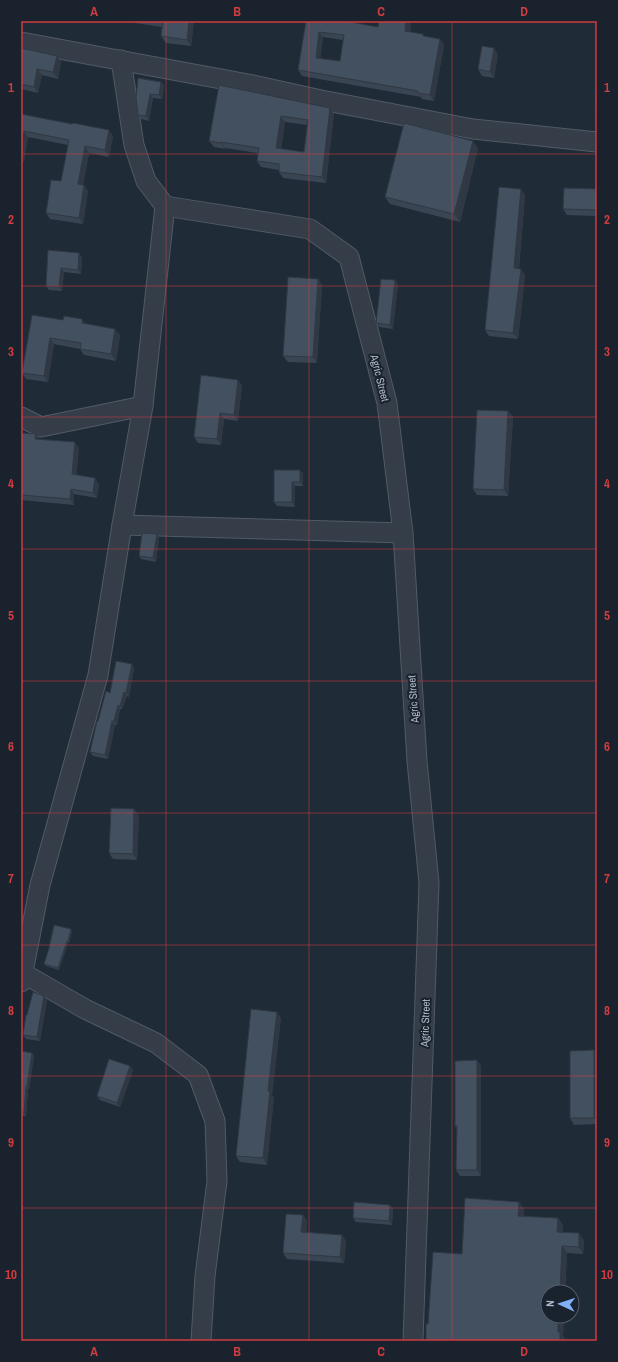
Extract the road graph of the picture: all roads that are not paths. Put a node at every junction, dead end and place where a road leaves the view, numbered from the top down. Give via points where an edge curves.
1 (21, 42) edge
2 (121, 60) junction
3 (597, 142) edge
4 (165, 206) junction
5 (143, 406) junction
6 (21, 417) edge
7 (122, 525) junction
8 (402, 533) junction
9 (22, 975) edge
10 (200, 1341) edge
11 (413, 1341) edge

1 - 2 street
2 - 3 street via 474,129
2 - 4 street via 134,145 146,181
4 - 5 street
4 - 8 street, Agric Street via 310,229 349,257 387,403
5 - 6 street via 41,427
5 - 7 street
7 - 8 street
7 - 9 street via 98,675 40,885
8 - 11 street, Agric Street via 417,761 429,883
9 - 10 street via 156,1043 198,1076 215,1121 217,1181

